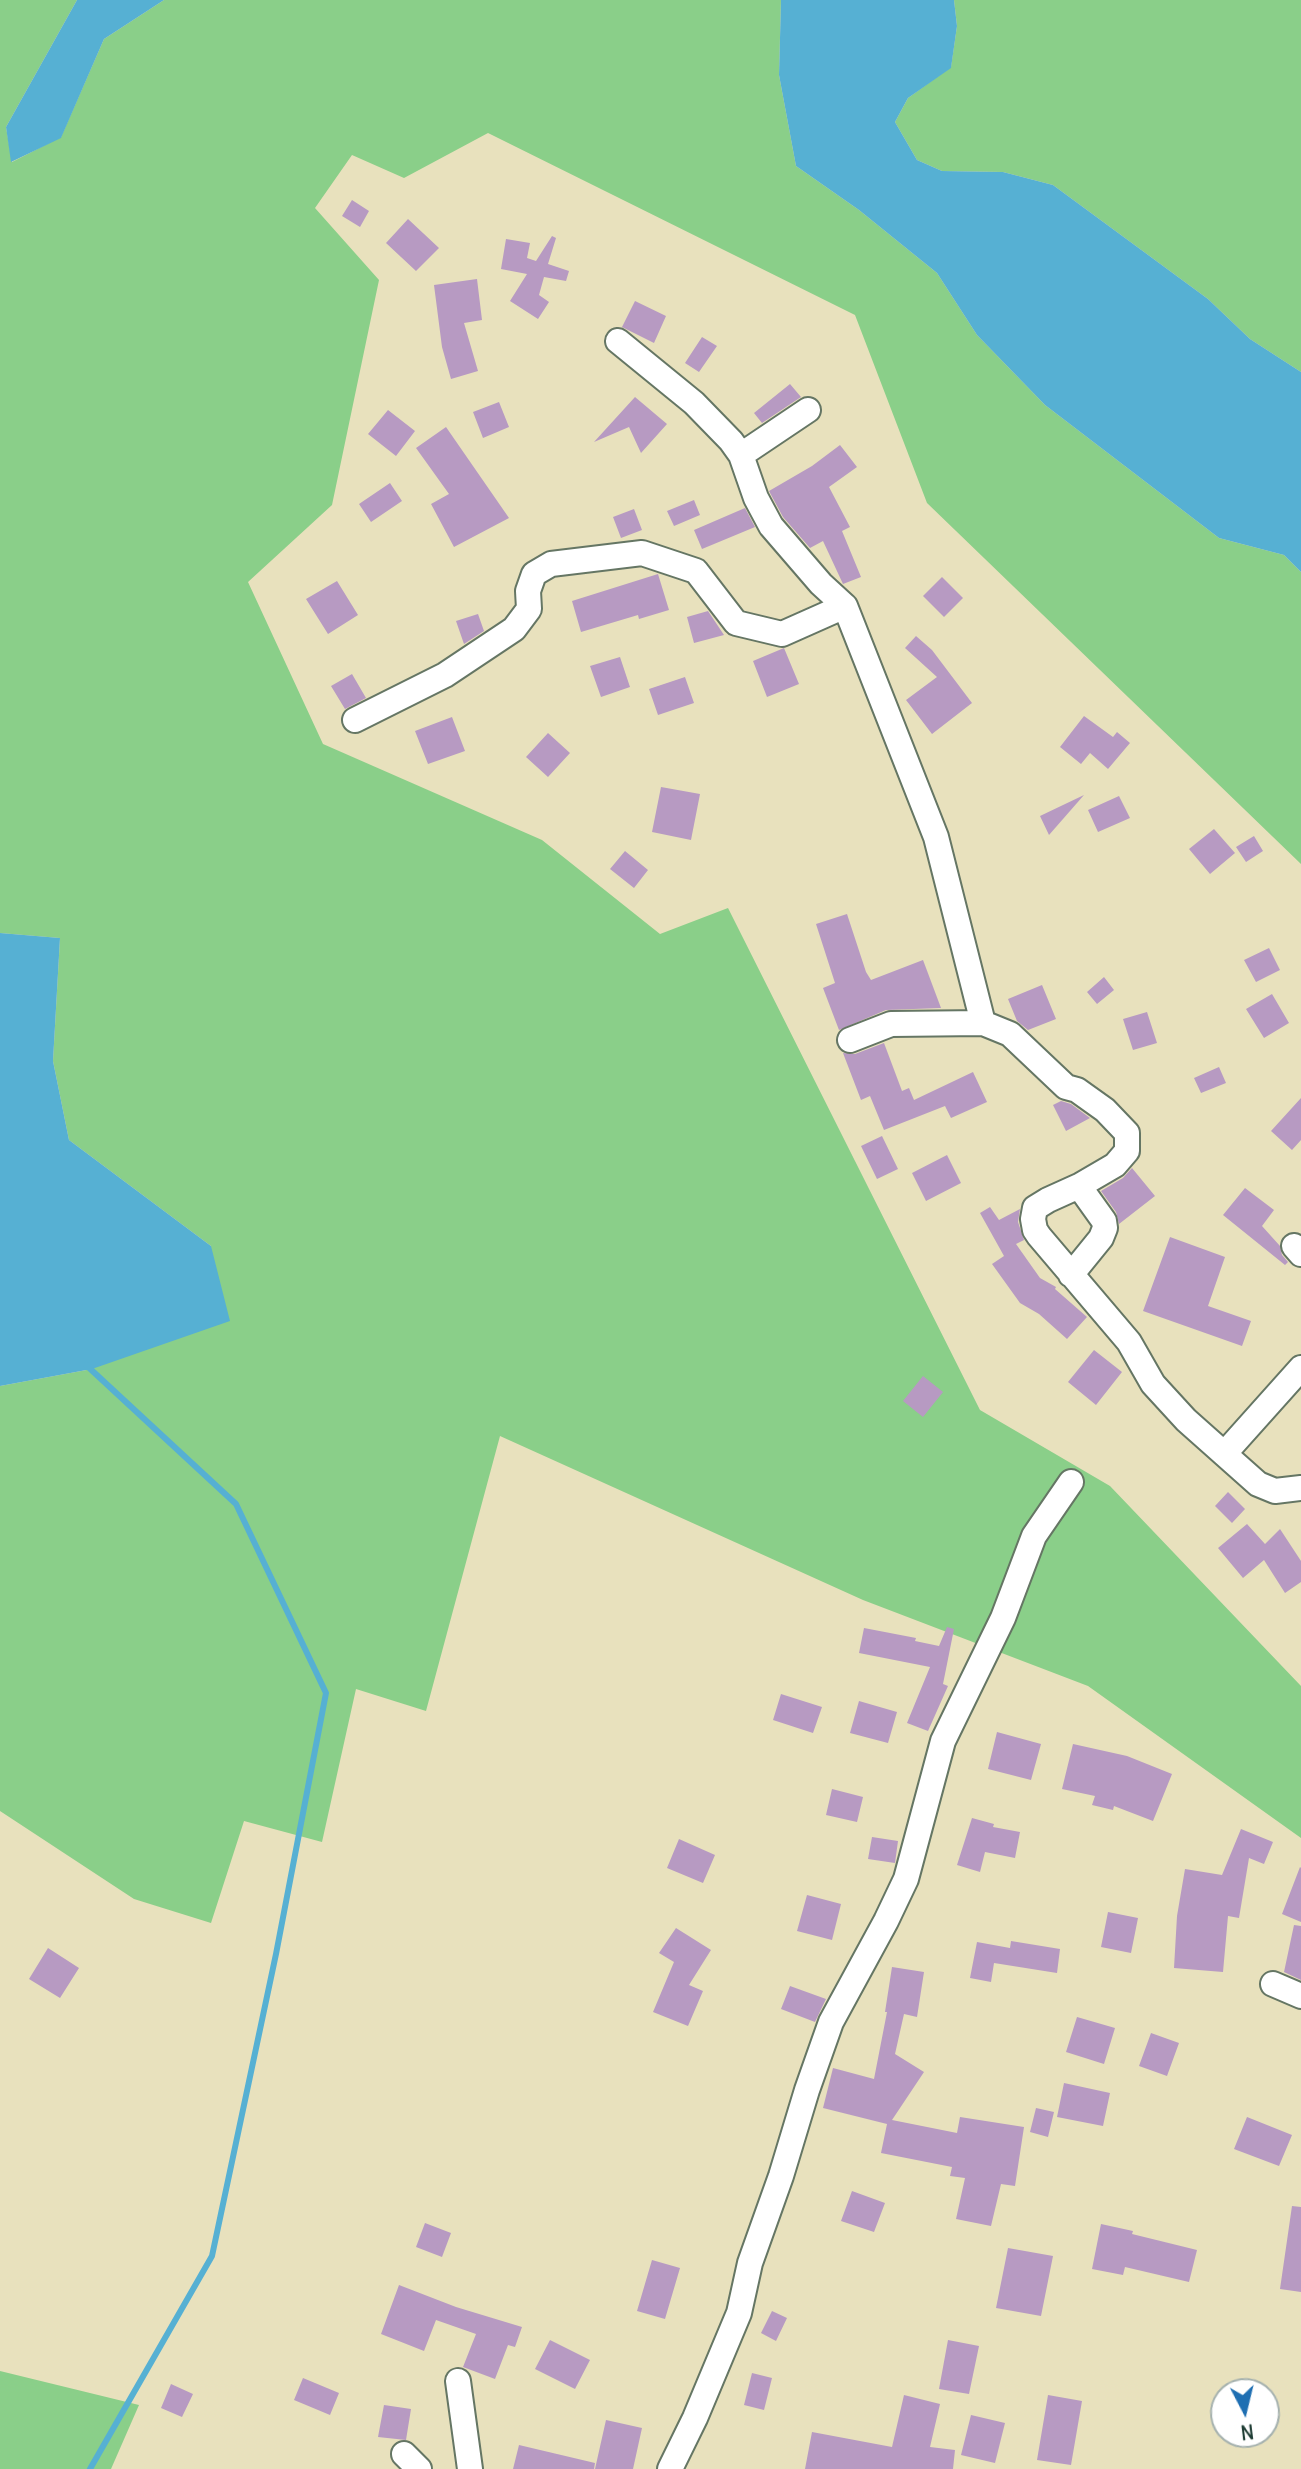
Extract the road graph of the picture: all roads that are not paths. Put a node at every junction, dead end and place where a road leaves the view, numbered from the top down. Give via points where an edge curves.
1 (618, 341) dead end
2 (808, 410) dead end
3 (741, 455) junction
4 (845, 606) junction
5 (355, 720) dead end
6 (983, 1023) junction
7 (849, 1040) dead end
8 (1079, 1186) junction
9 (1071, 1275) junction
10 (1301, 1368) edge
11 (1225, 1453) junction
12 (1071, 1482) dead end
13 (1301, 1488) edge
14 (1273, 1984) dead end
15 (1301, 1996) edge
16 (458, 2381) dead end
17 (470, 2469) edge
18 (670, 2469) edge

1 - 3 street via 694,403
2 - 3 street
3 - 4 street via 771,526
4 - 5 street via 782,634 736,623 696,571 642,553 551,564 534,573 528,591 529,610 513,629 445,675
4 - 6 street via 936,837
6 - 7 street via 891,1024
6 - 8 street via 1010,1034 1066,1087 1105,1110 1127,1133 1127,1151 1115,1165
8 - 9 street via 1105,1228
8 - 9 street via 1035,1208 1033,1219 1035,1230
9 - 11 street via 1129,1342 1153,1384
10 - 11 street
11 - 13 street via 1258,1484 1275,1491
12 - 18 street via 1034,1536 1003,1618 943,1741 906,1879 831,2022 750,2263 739,2313
14 - 15 street
16 - 17 street

